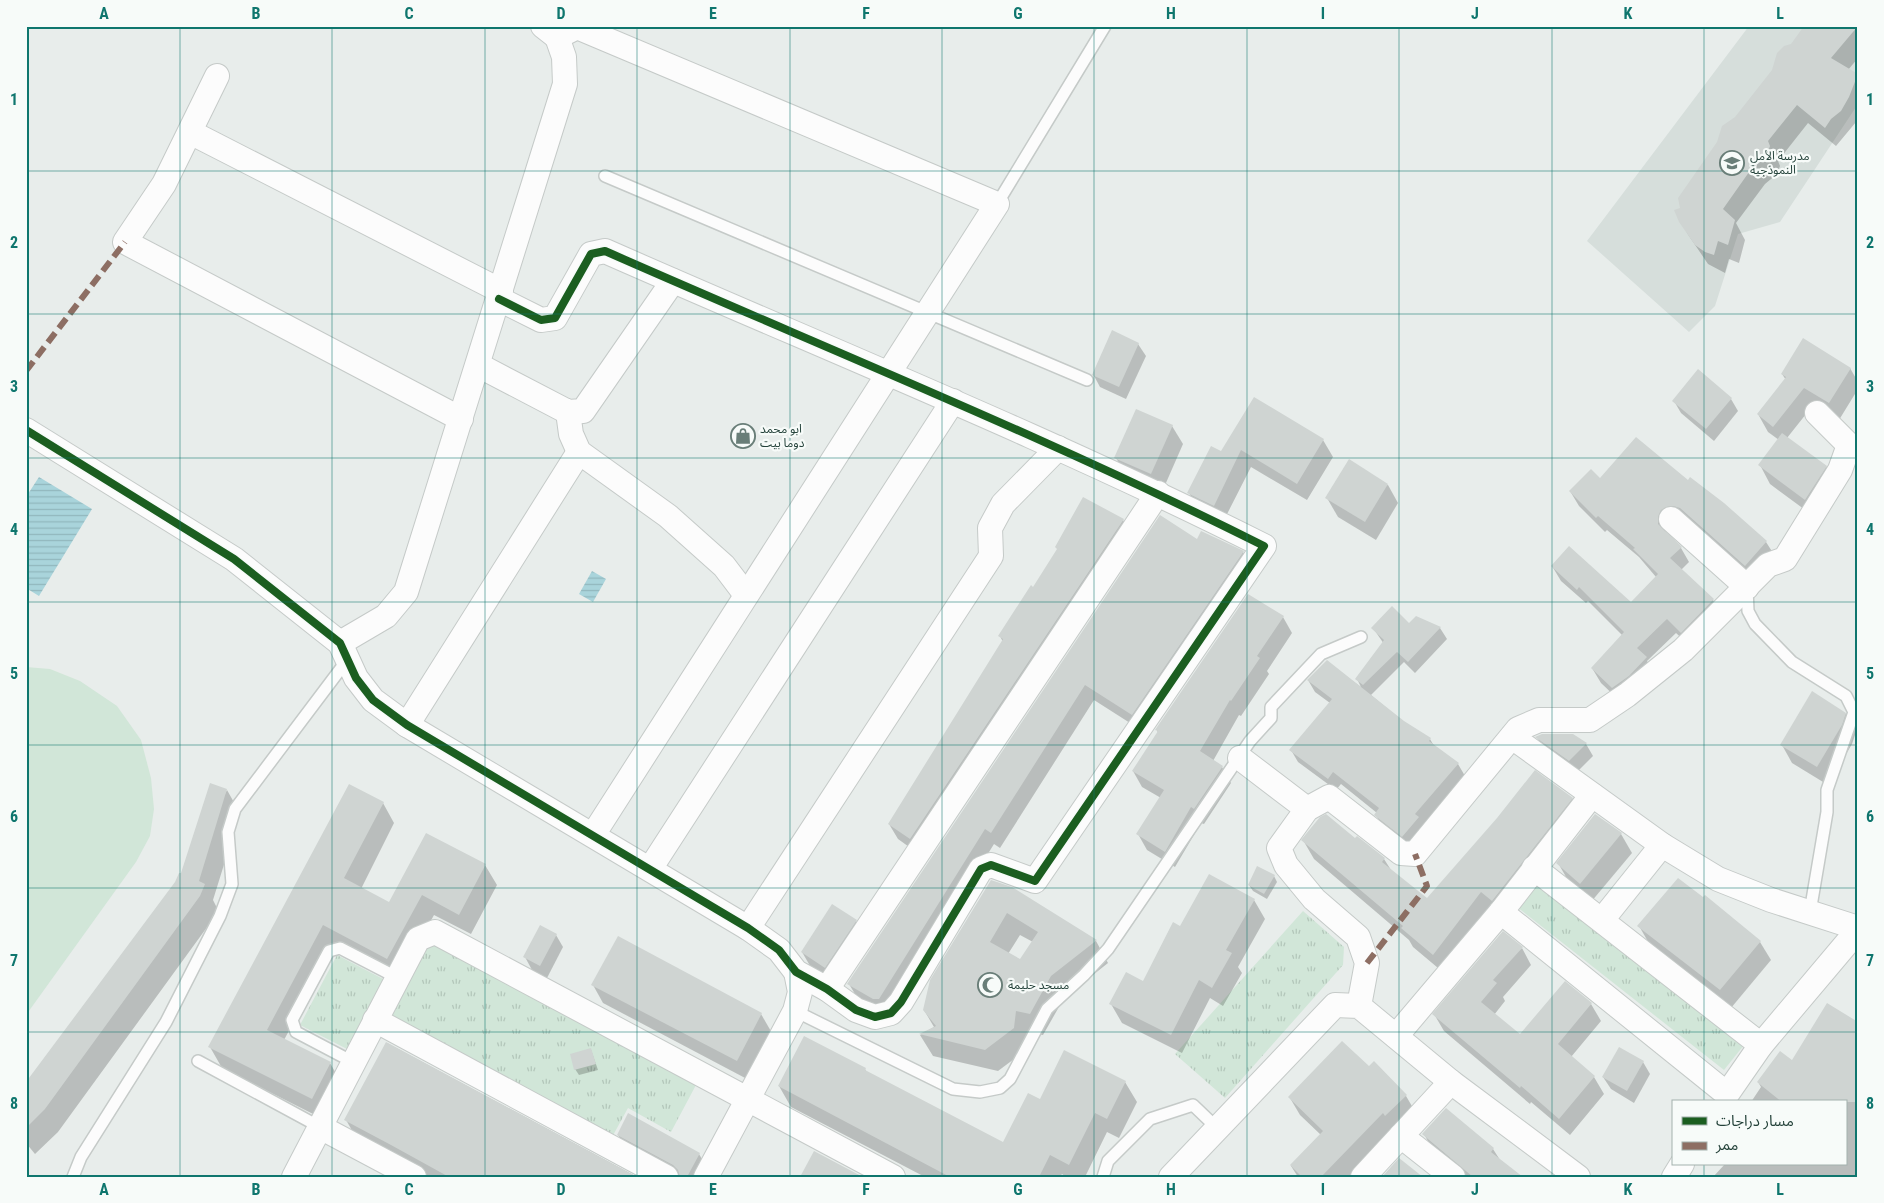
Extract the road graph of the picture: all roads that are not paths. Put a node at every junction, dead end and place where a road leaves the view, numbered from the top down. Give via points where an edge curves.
1 (1104, 26) edge
2 (564, 29) edge
3 (217, 76) dead end
4 (190, 132) junction
5 (605, 176) dead end
6 (997, 204) junction
7 (673, 281) junction
8 (500, 295) junction
9 (928, 311) junction
10 (478, 365) junction
11 (888, 374) junction
12 (1087, 380) dead end
13 (953, 401) junction
14 (568, 412) junction
15 (1817, 413) dead end
16 (461, 419) junction
17 (26, 430) edge
18 (1058, 448) junction
19 (578, 452) junction
20 (1158, 493) junction
21 (1671, 519) dead end
22 (1747, 587) junction
23 (746, 595) junction
24 (1360, 637) dead end
25 (344, 650) junction
26 (407, 725) junction
27 (1512, 737) junction
28 (1240, 758) junction
29 (1592, 795) junction
30 (1307, 809) junction
31 (592, 835) junction
32 (1662, 845) junction
33 (1534, 868) junction
34 (650, 869) junction
35 (1501, 912) junction
36 (1810, 912) junction
37 (1602, 920) junction
38 (748, 928) junction
39 (1858, 929) edge
40 (796, 972) junction
41 (398, 978) junction
42 (827, 989) junction
43 (1358, 1006) junction
44 (795, 1011) junction
45 (376, 1020) junction
46 (1396, 1036) junction
47 (1761, 1045) junction
48 (198, 1061) dead end
49 (353, 1062) junction
50 (1451, 1082) junction
51 (1724, 1098) edge
52 (748, 1099) junction
53 (320, 1127) junction
54 (1218, 1128) junction
55 (1401, 1136) junction
56 (1681, 1166) edge
57 (73, 1177) edge
58 (294, 1177) edge
59 (414, 1177) edge
60 (666, 1177) edge
61 (706, 1177) edge
62 (893, 1177) edge
63 (1103, 1177) edge
64 (1171, 1177) edge
65 (1363, 1177) edge
66 (1453, 1177) edge
67 (1578, 1177) edge
68 (1674, 1177) edge

1 - 6 lane
2 - 6 street
2 - 8 street via 565,84
3 - 4 street
4 - 8 street
4 - 16 street via 164,184 125,242
5 - 9 lane
6 - 9 street
7 - 8 street via 604,251 591,254 555,318 541,320
7 - 11 street
7 - 14 street via 583,411
8 - 10 street
9 - 11 street
9 - 12 lane
10 - 14 street
10 - 16 street
11 - 13 street
11 - 23 street
13 - 18 street
13 - 34 street
14 - 19 street
15 - 22 street via 1848,445 1840,470 1784,559 1768,565
16 - 25 street via 406,592 386,616
17 - 25 street via 234,560
18 - 20 street
18 - 38 street via 1003,504 990,528 990,556
19 - 23 street via 668,516 724,566
19 - 26 street
20 - 42 street
20 - 42 street via 1264,546 1035,880 991,865 981,869 901,1002 890,1012 875,1017 856,1010
21 - 22 street
22 - 27 street via 1683,650 1590,720 1539,720 1518,729
22 - 36 lane via 1748,611 1755,624 1792,662 1846,696 1854,712 1827,790 1827,812
23 - 31 street
24 - 28 lane via 1321,654 1271,707 1271,718 1250,741
25 - 26 street via 356,678 373,700
25 - 57 lane via 234,809 228,832 232,884 220,916 166,1022 81,1157
26 - 31 street
27 - 29 street
27 - 30 street via 1414,854 1401,854 1329,797
28 - 30 street
28 - 44 lane via 1108,949 1048,1009 1010,1079 1000,1088 980,1092 953,1089
29 - 32 street
29 - 33 street
30 - 43 street via 1279,848 1286,865 1314,899 1358,937 1367,963
31 - 34 street
32 - 36 street via 1718,879
32 - 37 street
33 - 35 street
33 - 37 street
34 - 38 street
35 - 46 street
35 - 51 street
36 - 39 street
37 - 47 street
38 - 40 street via 779,950
39 - 47 street
40 - 42 street
40 - 44 street via 800,992
41 - 45 street
41 - 49 lane via 340,948 329,951 292,1020 296,1032
41 - 52 street via 418,939 434,932
43 - 46 street
43 - 54 street via 1335,1005
44 - 52 street
45 - 49 street
45 - 60 street
46 - 50 street
47 - 51 street
48 - 53 lane
49 - 53 street
50 - 55 street
50 - 67 street
52 - 61 street
52 - 62 street
53 - 58 street
53 - 59 street
54 - 63 lane via 1193,1105 1150,1119 1108,1161
54 - 64 street
55 - 65 street
55 - 66 street
56 - 68 street

